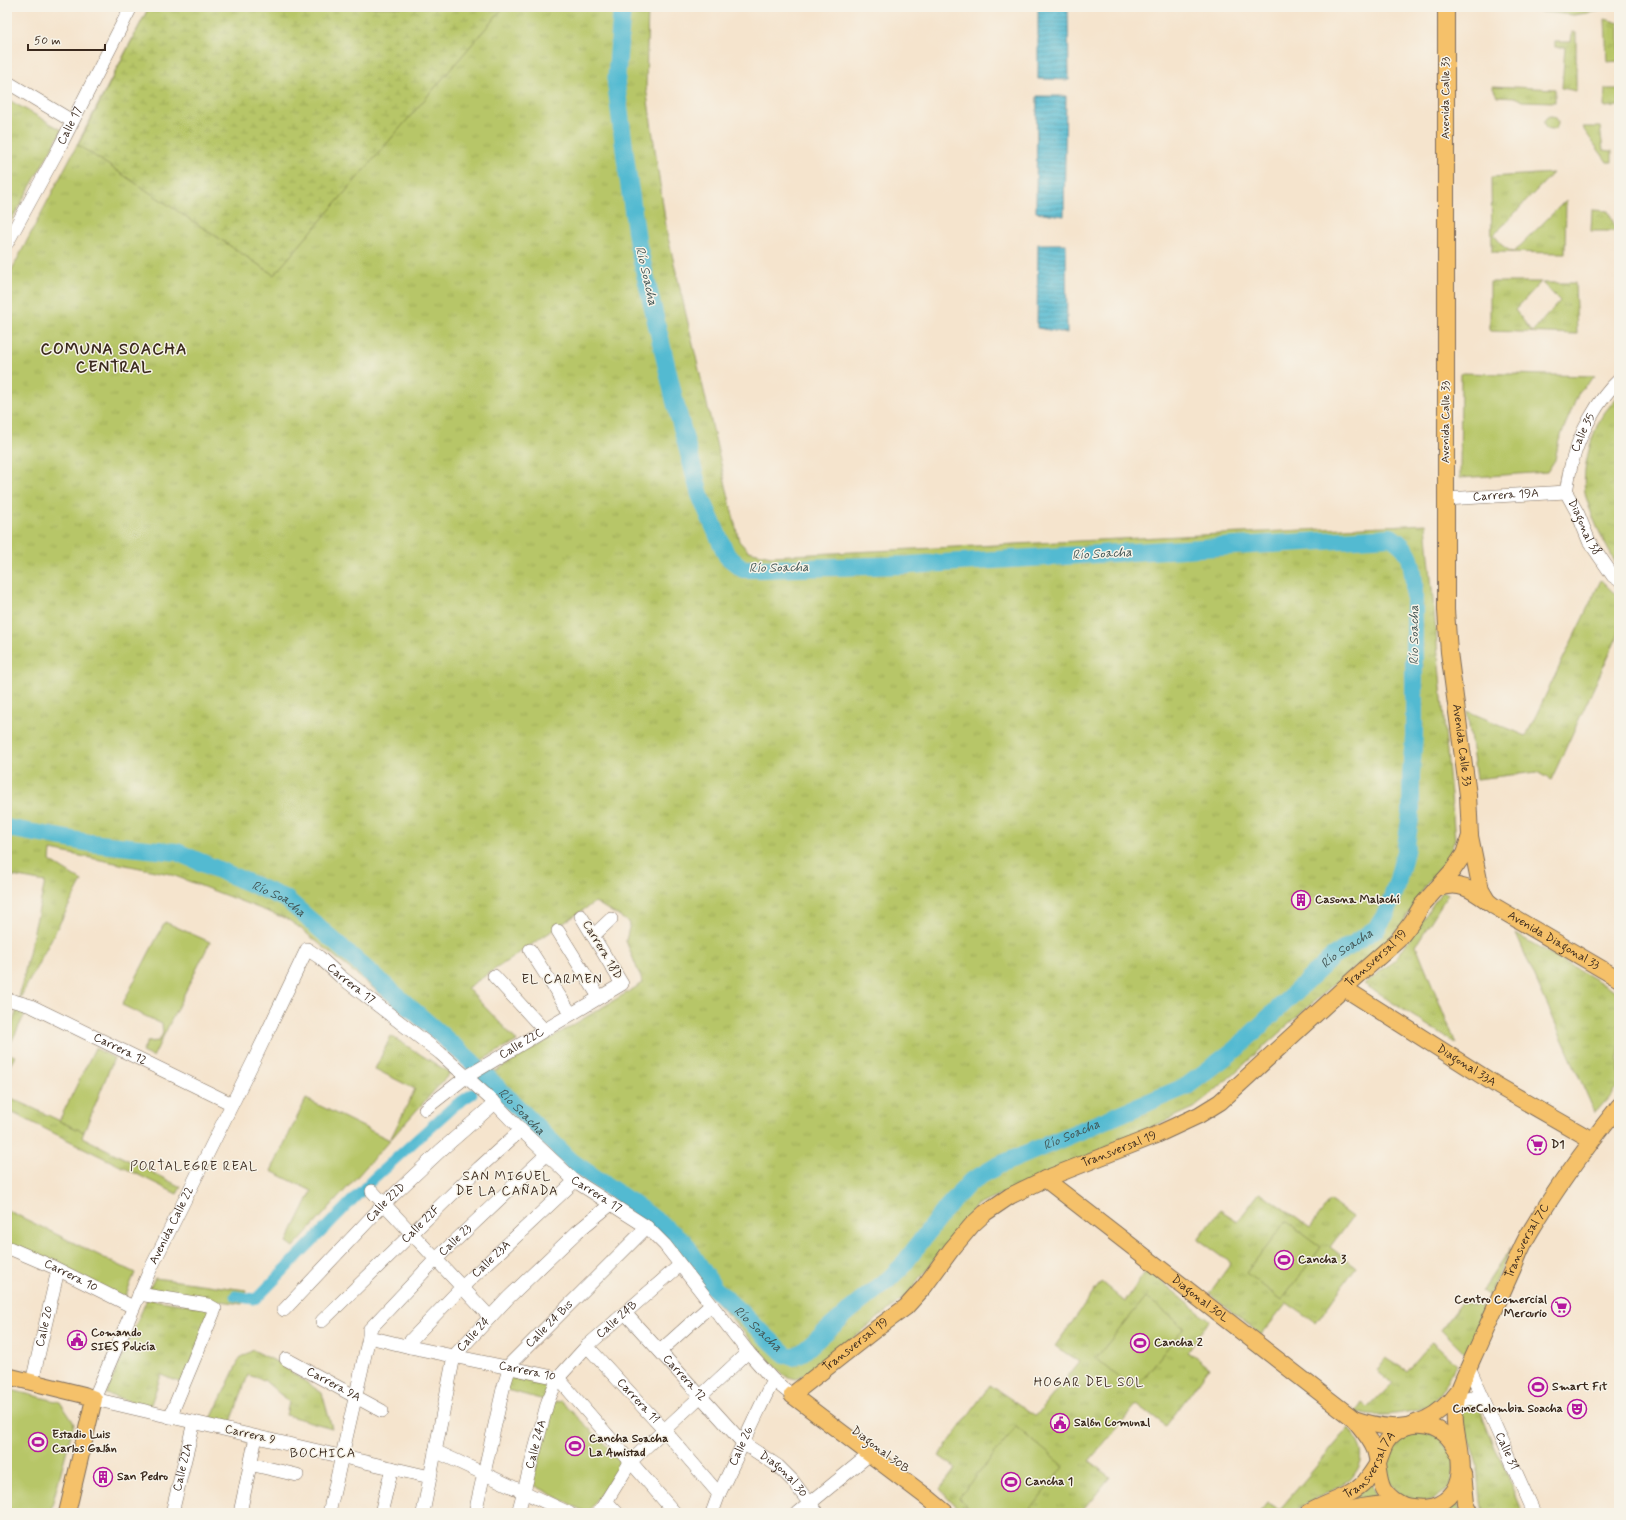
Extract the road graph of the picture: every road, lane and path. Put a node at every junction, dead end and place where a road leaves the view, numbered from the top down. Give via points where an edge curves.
1 (131, 7) edge
2 (1446, 7) edge
3 (7, 82) edge
4 (72, 120) junction
5 (7, 243) edge
6 (1618, 381) edge
7 (1566, 492) junction
8 (1446, 499) junction
9 (1619, 580) edge
10 (1470, 836) junction
11 (1436, 889) junction
12 (1488, 902) junction
13 (581, 916) dead end
14 (611, 918) dead end
15 (558, 931) dead end
16 (593, 936) junction
17 (307, 949) joint
18 (530, 950) dead end
19 (494, 976) dead end
20 (1619, 979) edge
21 (622, 984) joint
22 (1344, 988) junction
23 (599, 997) junction
24 (7, 999) edge
25 (571, 1014) junction
26 (544, 1030) junction
27 (469, 1075) junction
28 (495, 1103) junction
29 (232, 1104) junction
30 (1619, 1106) edge
31 (425, 1110) dead end
32 (521, 1130) junction
33 (1592, 1140) junction
34 (546, 1155) junction
35 (1045, 1179) junction
36 (575, 1181) junction
37 (372, 1191) dead end
38 (384, 1204) junction
39 (611, 1204) junction
40 (647, 1227) junction
41 (412, 1233) junction
42 (7, 1247) edge
43 (436, 1259) junction
44 (680, 1265) junction
45 (58, 1270) junction
46 (462, 1287) junction
47 (139, 1294) junction
48 (711, 1305) junction
49 (133, 1307) junction
50 (284, 1310) dead end
51 (625, 1313) junction
52 (490, 1317) junction
53 (322, 1320) dead end
54 (369, 1334) junction
55 (410, 1344) junction
56 (587, 1346) junction
57 (660, 1351) junction
58 (748, 1352) junction
59 (454, 1356) junction
60 (286, 1358) dead end
61 (508, 1367) junction
62 (1470, 1367) junction
63 (7, 1376) edge
64 (558, 1378) junction
65 (773, 1380) junction
66 (32, 1382) junction
67 (1459, 1390) junction
68 (796, 1392) junction
69 (701, 1396) junction
70 (356, 1397) junction
71 (94, 1399) junction
72 (1456, 1406) junction
73 (1488, 1410) junction
74 (382, 1411) dead end
75 (170, 1417) junction
76 (1354, 1419) junction
77 (194, 1422) junction
78 (1407, 1427) junction
79 (666, 1431) junction
80 (256, 1437) junction
81 (743, 1443) junction
82 (435, 1451) junction
83 (870, 1454) junction
84 (342, 1457) junction
85 (631, 1461) junction
86 (1378, 1463) junction
87 (1461, 1463) junction
88 (250, 1464) junction
89 (392, 1468) junction
90 (483, 1474) junction
91 (297, 1475) dead end
92 (430, 1477) junction
93 (524, 1492) junction
94 (719, 1494) junction
95 (606, 1501) junction
96 (813, 1508) edge
97 (1411, 1508) junction
98 (67, 1513) edge
99 (172, 1513) edge
100 (240, 1513) edge
101 (329, 1513) edge
102 (381, 1513) edge
103 (423, 1513) edge
104 (475, 1513) edge
105 (518, 1513) edge
106 (569, 1513) edge
107 (599, 1513) edge
108 (617, 1513) edge
109 (675, 1513) edge
110 (712, 1513) edge
111 (798, 1513) edge
112 (946, 1513) edge
113 (958, 1513) edge
114 (1308, 1513) edge
115 (1338, 1513) edge
116 (1429, 1513) edge
117 (1471, 1513) edge
118 (1534, 1513) edge

1 - 4 street, Calle 17
2 - 8 main road, Avenida Calle 33
3 - 4 street
4 - 5 street, Calle 17
6 - 7 street, Calle 35 via 1594,411 1581,438 1572,460
7 - 8 street, Carrera 19A
7 - 9 street, Diagonal 38 via 1589,541 1613,576
8 - 10 main road, Avenida Calle 33 via 1446,610 1449,652 1465,767
10 - 11 main road, Transversal 19 via 1464,854
10 - 12 main road, Avenida Calle 33 via 1481,890
11 - 12 main road, Avenida Diagonal 33 via 1447,885 1462,886
11 - 22 main road, Transversal 19 via 1398,940
12 - 20 main road, Avenida Diagonal 33
13 - 16 street, Carrera 18D
14 - 16 street
15 - 23 street
16 - 21 street, Carrera 18D
17 - 27 street, Carrera 17
17 - 29 street, Avenida Calle 22
18 - 25 street
19 - 26 street
21 - 23 street, Calle 22C
22 - 33 main road, Diagonal 33A via 1498,1086
22 - 35 main road, Transversal 19 via 1220,1102 1154,1136
23 - 25 street, Calle 22C
24 - 29 street, Carrera 12 via 30,1006
25 - 26 street, Calle 22C
26 - 27 street, Calle 22C
27 - 28 street, Carrera 17
27 - 31 street, Calle 22C
28 - 32 street, Carrera 17
28 - 38 street, Calle 22D
29 - 47 street, Avenida Calle 22
30 - 33 main road, Transversal 7C
32 - 34 street, Carrera 17
32 - 41 street, Calle 22F
33 - 62 main road, Transversal 7C via 1529,1233
34 - 36 street, Carrera 17
34 - 43 street, Calle 23
35 - 68 main road, Transversal 19 via 1010,1196 985,1213 950,1250 924,1287 906,1307
35 - 76 main road, Diagonal 30L
36 - 39 street, Carrera 17
36 - 46 street, Calle 23A
37 - 38 street
38 - 41 street
38 - 50 street, Calle 22D
39 - 40 street, Carrera 17
39 - 52 street, Calle 24 via 578,1232
40 - 44 street, Carrera 17 via 665,1244
40 - 61 street, Calle 24 Bis
41 - 43 street
41 - 53 street, Calle 22F
42 - 45 street, Carrera 10
43 - 46 street
43 - 54 street, Calle 23
44 - 48 street, Carrera 17
44 - 51 street, Calle 24B
45 - 49 street, Carrera 10
45 - 66 street, Calle 20
46 - 52 street
46 - 55 street, Calle 23A
47 - 49 street, Avenida Calle 22
47 - 75 street via 208,1305 215,1309
48 - 57 street
48 - 58 street, Carrera 17
49 - 71 street, Avenida Calle 22
51 - 56 street, Calle 24B
51 - 57 street, Carrera 12
52 - 59 street, Calle 24
54 - 55 street, Carrera 10
54 - 70 street
55 - 59 street, Carrera 10
56 - 64 street, Calle 24B
56 - 79 street, Carrera 11
57 - 69 street, Carrera 12
58 - 65 street, Carrera 17
58 - 69 street
59 - 61 street, Carrera 10
59 - 82 street, Calle 24
60 - 70 street, Carrera 9A
61 - 64 street, Carrera 10
61 - 90 street, Calle 24 Bis
62 - 67 main road, Transversal 7C
62 - 73 street, Calle 31
63 - 66 main road
64 - 85 street, Carrera 10
64 - 93 street, Calle 24A via 548,1400
65 - 68 street, Carrera 17
65 - 81 street, Calle 26
66 - 71 main road
67 - 72 main road, Transversal 7C
67 - 78 main road, Transversal 7C via 1438,1412
68 - 83 main road, Diagonal 30B
68 - 113 main road, Diagonal 30B via 930,1487
69 - 79 street
69 - 81 street, Carrera 12
70 - 74 street, Carrera 9A
70 - 84 street
71 - 75 street, Carrera 9
71 - 98 main road, Avenida Calle 22
72 - 73 street via 1464,1398 1470,1397
72 - 87 main road, Transversal 7C via 1454,1421 1461,1450
73 - 118 street, Calle 31
75 - 77 street, Carrera 9
76 - 78 main road via 1391,1427
76 - 86 main road via 1374,1448
77 - 80 street, Carrera 9
77 - 99 street, Calle 22A
78 - 86 main road, Transversal 7A via 1395,1432 1388,1439 1382,1447
78 - 87 main road via 1422,1425 1443,1432 1452,1440
79 - 85 street
79 - 94 street, Carrera 11
80 - 84 street, Carrera 9
80 - 88 street
81 - 94 street, Calle 26
81 - 96 street, Diagonal 30 via 778,1466
82 - 90 street
82 - 92 street, Calle 24
83 - 96 street
83 - 112 main road, Diagonal 30B
84 - 89 street, Carrera 9
84 - 101 street
85 - 95 street
85 - 109 street, Carrera 10
86 - 97 main road via 1382,1486 1397,1502
86 - 114 main road, Transversal 7A via 1356,1489
87 - 97 main road, Transversal 7C via 1457,1487 1449,1498 1429,1508
87 - 117 main road via 1466,1503
88 - 91 street
88 - 100 street
89 - 92 street, Carrera 9
89 - 102 street
90 - 93 street
90 - 104 street, Calle 24 Bis
92 - 103 street, Calle 24
93 - 105 street, Calle 24A
93 - 106 street
94 - 110 street, Calle 26
95 - 107 street
95 - 108 street
96 - 111 street
97 - 115 main road, Transversal 7A via 1383,1504 1362,1506
97 - 116 main road

